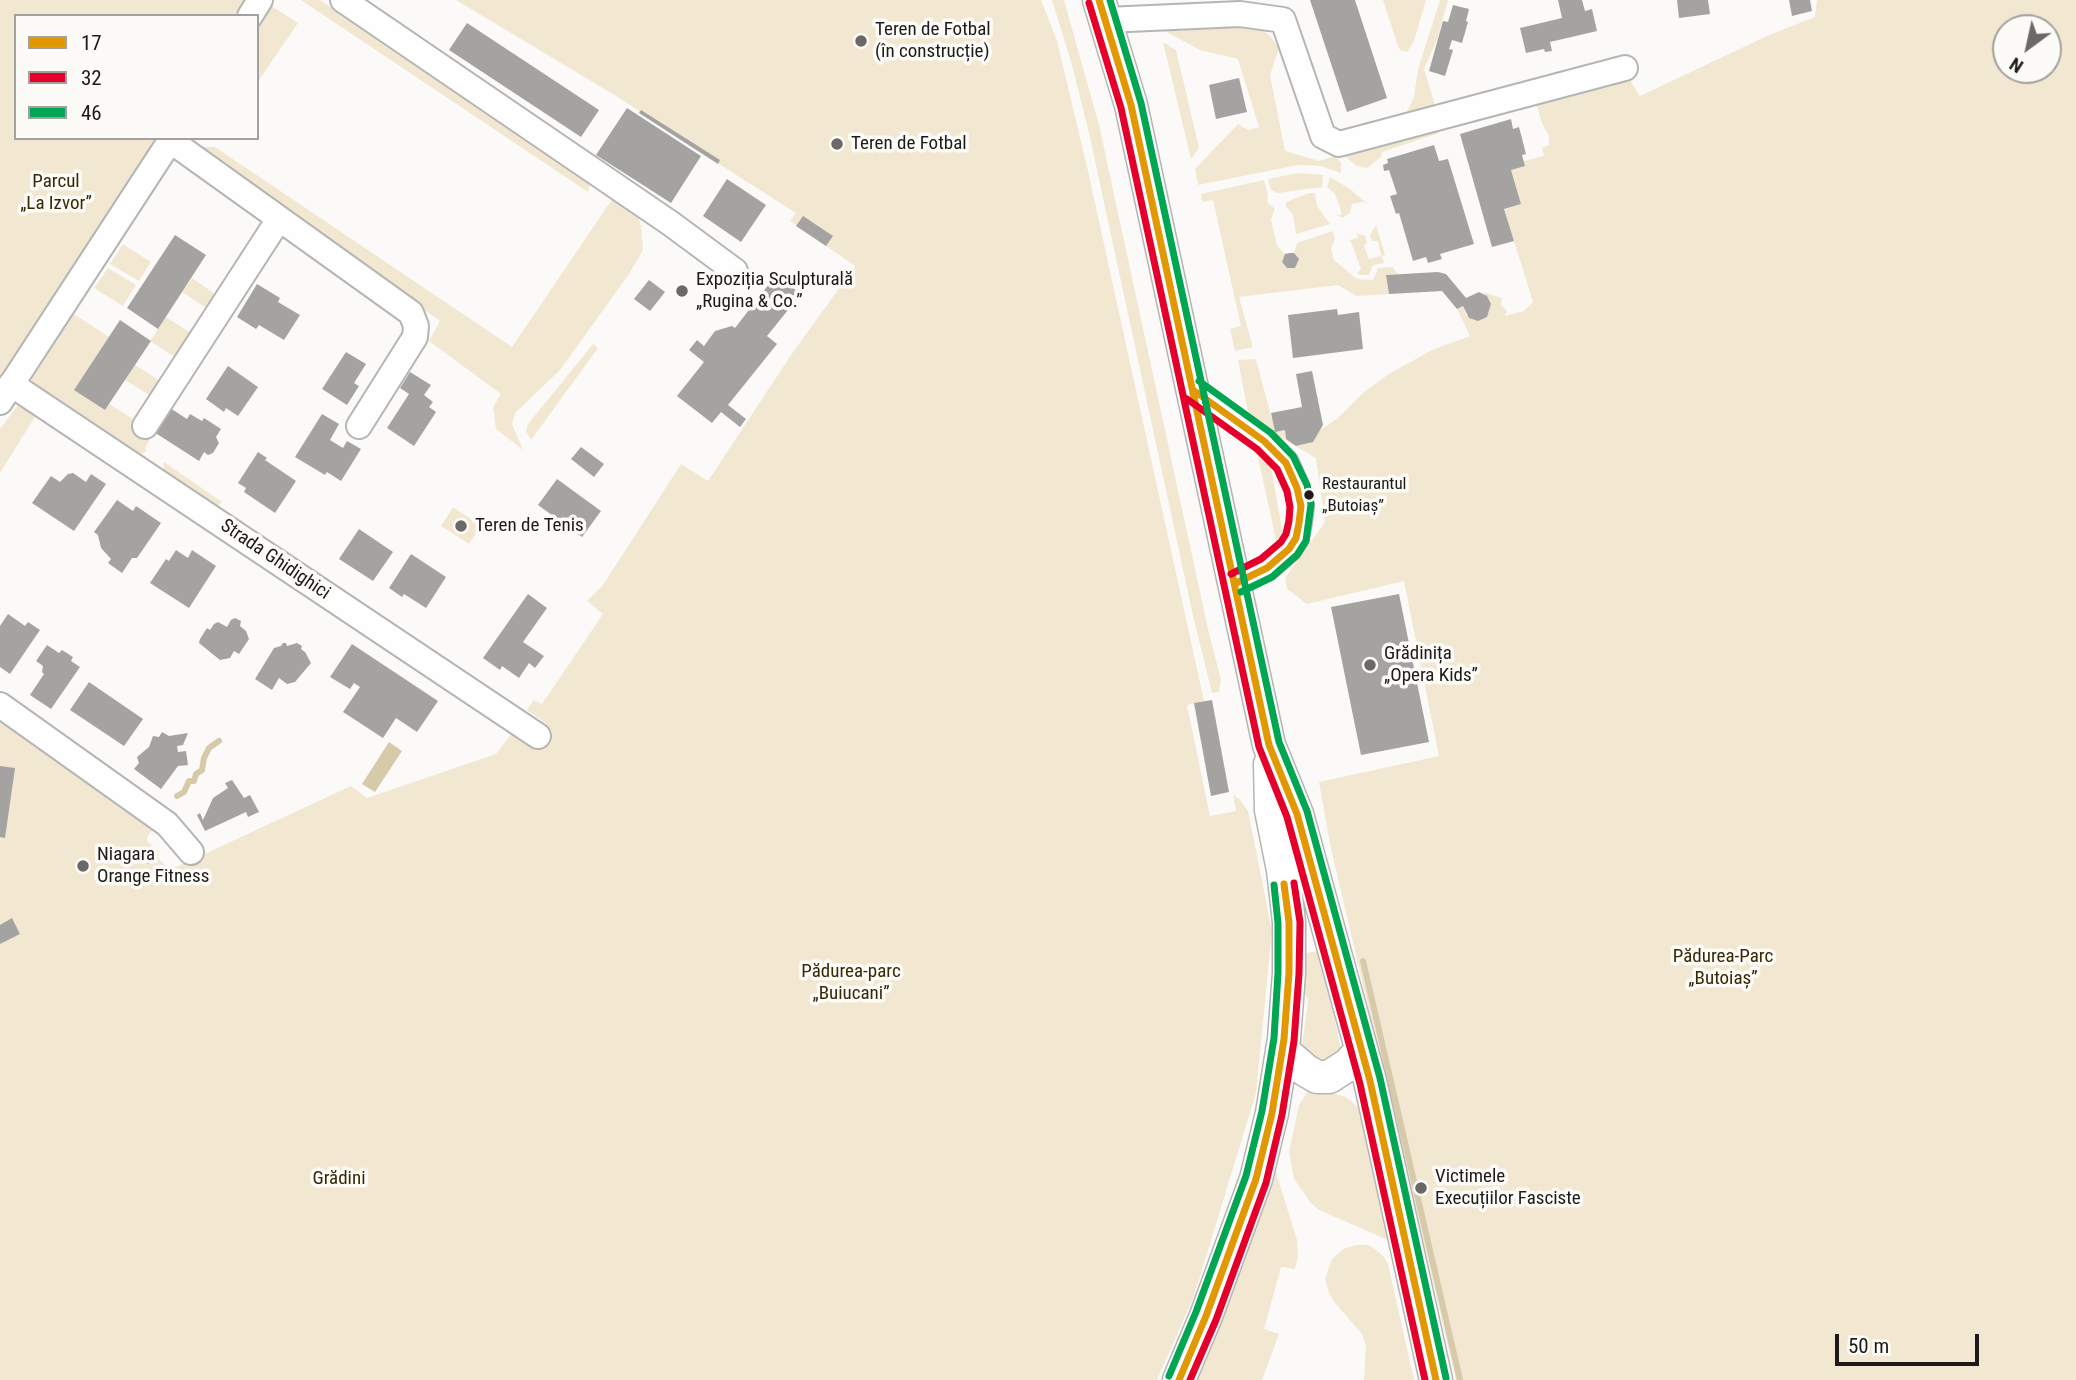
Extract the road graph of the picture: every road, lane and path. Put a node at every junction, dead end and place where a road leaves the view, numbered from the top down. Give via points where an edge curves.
1 (343, 0) edge
2 (1102, 10) edge
3 (1281, 10) edge
4 (1625, 68) dead end
5 (171, 140) edge
6 (279, 219) junction
7 (735, 271) dead end
8 (1193, 390) junction
9 (6, 393) edge
10 (145, 426) dead end
11 (359, 426) dead end
12 (1236, 583) junction
13 (0, 705) edge
14 (538, 736) dead end
15 (1269, 746) junction
16 (191, 852) dead end
17 (1282, 1050) junction
18 (1361, 1050) junction
19 (1179, 1380) edge
20 (1436, 1380) edge

1 - 7 street
2 - 3 street via 1240,14
2 - 8 main road via 1131,105
3 - 4 street via 1323,136 1339,144
5 - 6 street, Strada Ghidighici
5 - 9 street, Strada Ghidighici
6 - 10 street
6 - 11 street, Strada Ghidighici via 411,313 415,337
8 - 12 main road
8 - 12 street via 1264,441 1286,463 1301,506 1297,538 1289,550 1267,568
9 - 14 street, Strada Ghidighici
12 - 15 main road
13 - 16 street via 167,824
15 - 17 main road via 1271,810 1289,922
15 - 18 main road via 1297,814
17 - 18 main road via 1305,1070 1329,1077
17 - 19 main road via 1256,1179
18 - 20 main road

